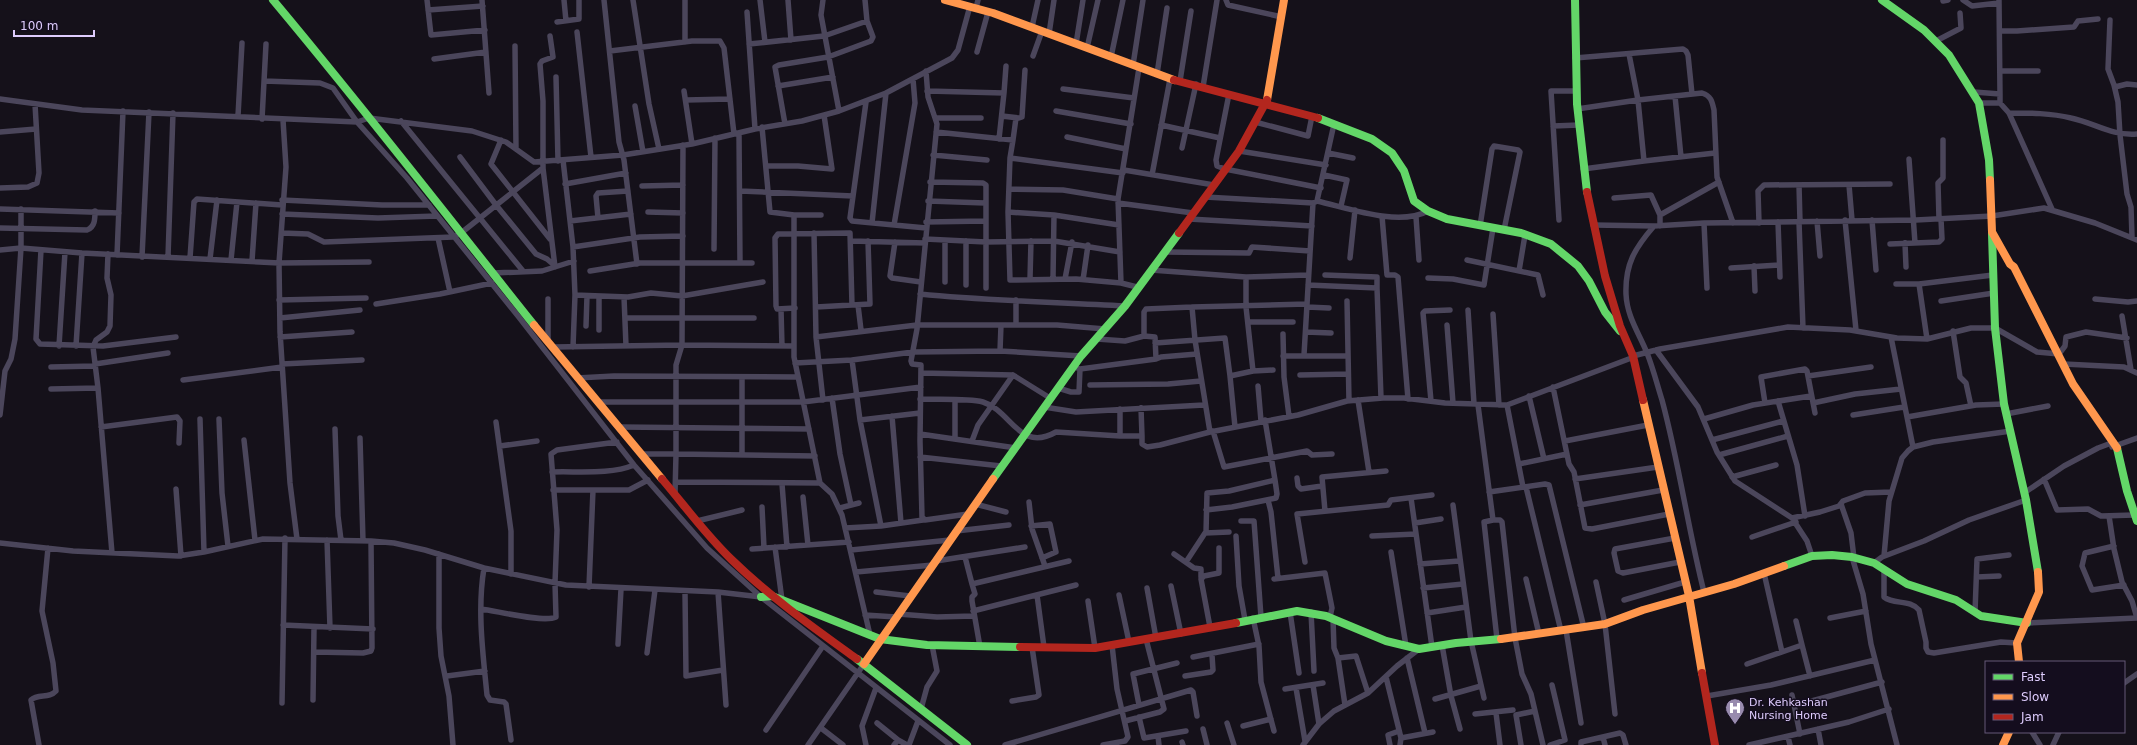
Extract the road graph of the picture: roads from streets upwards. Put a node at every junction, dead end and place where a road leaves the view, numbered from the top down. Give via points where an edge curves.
1 (273, 0) edge
2 (427, 0) edge
3 (564, 0) edge
4 (579, 0) edge
5 (604, 0) edge
6 (633, 0) edge
7 (685, 0) edge
8 (760, 0) edge
9 (788, 0) edge
10 (823, 0) edge
11 (865, 0) edge
12 (945, 0) edge
13 (1038, 0) edge
14 (1054, 0) edge
15 (1083, 0) edge
16 (1098, 0) edge
17 (1123, 0) edge
18 (1144, 0) edge
19 (1217, 0) edge
20 (1226, 0) edge
21 (1284, 0) edge
22 (1575, 0) edge
23 (1882, 0) edge
24 (1963, 0) edge
25 (1999, 2) edge
26 (483, 3) edge
27 (975, 5) edge
28 (1167, 8) dead end
29 (428, 10) junction
30 (1191, 11) dead end
31 (746, 12) dead end
32 (988, 12) junction
33 (1960, 13) dead end
34 (1282, 17) junction
35 (2098, 19) dead end
36 (2110, 20) dead end
37 (566, 21) junction
38 (867, 21) junction
39 (557, 22) dead end
40 (1032, 27) junction
41 (485, 30) junction
42 (2000, 31) junction
43 (577, 32) dead end
44 (1046, 32) junction
45 (550, 36) dead end
46 (824, 36) junction
47 (790, 40) junction
48 (1936, 41) junction
49 (684, 42) junction
50 (765, 42) junction
51 (242, 43) dead end
52 (266, 44) dead end
53 (749, 44) junction
54 (1076, 44) junction
55 (515, 46) dead end
56 (640, 47) junction
57 (1087, 48) junction
58 (610, 51) junction
59 (486, 52) junction
60 (977, 52) dead end
61 (1630, 54) junction
62 (1033, 56) dead end
63 (828, 57) junction
64 (1111, 57) junction
65 (1575, 58) junction
66 (434, 59) dead end
67 (1006, 66) dead end
68 (1136, 67) junction
69 (1025, 70) dead end
70 (926, 71) junction
71 (2000, 71) junction
72 (2038, 71) dead end
73 (1157, 74) junction
74 (556, 77) dead end
75 (833, 77) junction
76 (912, 78) junction
77 (1170, 79) junction
78 (264, 81) junction
79 (1180, 81) junction
80 (2137, 85) edge
81 (778, 86) junction
82 (1200, 86) junction
83 (2115, 87) junction
84 (1063, 89) dead end
85 (684, 91) dead end
86 (927, 91) junction
87 (1576, 91) junction
88 (1974, 92) junction
89 (489, 93) dead end
90 (886, 93) junction
91 (1004, 93) junction
92 (1229, 94) junction
93 (1692, 94) junction
94 (2000, 94) junction
95 (1675, 96) junction
96 (1134, 98) junction
97 (0, 99) edge
98 (730, 99) junction
99 (686, 100) junction
100 (1638, 100) junction
101 (866, 102) junction
102 (1979, 103) junction
103 (2000, 103) junction
104 (35, 104) junction
105 (1266, 104) junction
106 (635, 106) dead end
107 (1577, 110) junction
108 (122, 111) junction
109 (839, 111) junction
110 (1056, 111) dead end
111 (149, 112) junction
112 (173, 113) junction
113 (2009, 113) junction
114 (824, 115) junction
115 (238, 116) junction
116 (1002, 116) junction
117 (1312, 116) junction
118 (936, 118) junction
119 (981, 118) dead end
120 (1016, 118) junction
121 (262, 119) junction
122 (283, 120) junction
123 (363, 120) junction
124 (401, 121) junction
125 (1255, 122) junction
126 (785, 124) junction
127 (1130, 124) junction
128 (1334, 124) junction
129 (1161, 125) junction
130 (1578, 125) junction
131 (1553, 126) junction
132 (762, 128) junction
133 (36, 129) junction
134 (755, 129) junction
135 (1186, 130) junction
136 (0, 132) edge
137 (936, 132) junction
138 (737, 133) junction
139 (2137, 134) edge
140 (2120, 135) junction
141 (1067, 137) dead end
142 (715, 138) junction
143 (998, 138) junction
144 (1220, 138) junction
145 (501, 140) junction
146 (1013, 140) junction
147 (1942, 140) dead end
148 (692, 144) junction
149 (683, 145) junction
150 (1182, 148) dead end
151 (516, 149) junction
152 (659, 149) junction
153 (1126, 149) junction
154 (1239, 151) junction
155 (643, 152) junction
156 (1328, 153) junction
157 (1715, 153) junction
158 (623, 155) junction
159 (933, 155) junction
160 (460, 157) dead end
161 (591, 157) junction
162 (1681, 157) junction
163 (1010, 158) junction
164 (1353, 158) dead end
165 (1910, 159) dead end
166 (986, 160) dead end
167 (560, 161) junction
168 (1644, 161) junction
169 (543, 165) junction
170 (1326, 165) junction
171 (766, 166) junction
172 (1583, 169) junction
173 (1225, 170) junction
174 (1123, 172) junction
175 (626, 173) junction
176 (1152, 175) junction
177 (1324, 175) junction
178 (930, 182) junction
179 (1719, 182) junction
180 (566, 184) junction
181 (1890, 184) dead end
182 (683, 185) junction
183 (1214, 185) junction
184 (1799, 185) junction
185 (1849, 185) junction
186 (642, 186) dead end
187 (0, 188) edge
188 (1321, 188) junction
189 (1009, 189) junction
190 (628, 191) junction
191 (740, 191) junction
192 (513, 192) junction
193 (769, 192) junction
194 (853, 196) junction
195 (1205, 197) junction
196 (1614, 198) dead end
197 (217, 200) junction
198 (1118, 201) junction
199 (237, 202) junction
200 (928, 202) junction
201 (1315, 202) junction
202 (256, 203) junction
203 (282, 203) junction
204 (985, 203) junction
205 (429, 205) junction
206 (496, 205) junction
207 (1341, 206) junction
208 (0, 209) edge
209 (21, 209) junction
210 (2052, 209) junction
211 (1354, 210) junction
212 (95, 211) junction
213 (1428, 211) junction
214 (119, 212) junction
215 (648, 212) dead end
216 (1008, 212) junction
217 (683, 213) junction
218 (282, 214) junction
219 (631, 214) junction
220 (794, 215) junction
221 (821, 215) dead end
222 (1054, 215) junction
223 (1660, 215) junction
224 (436, 216) junction
225 (1191, 216) junction
226 (1382, 216) junction
227 (1992, 216) junction
228 (1416, 217) junction
229 (480, 218) junction
230 (598, 218) junction
231 (1940, 219) junction
232 (1559, 220) dead end
233 (1845, 220) junction
234 (1852, 220) junction
235 (1872, 220) junction
236 (1913, 220) junction
237 (570, 221) junction
238 (986, 221) junction
239 (1817, 221) junction
240 (1778, 222) junction
241 (1800, 222) junction
242 (872, 223) junction
243 (1704, 223) junction
244 (1733, 223) junction
245 (1759, 223) junction
246 (894, 225) junction
247 (926, 225) junction
248 (1118, 225) junction
249 (1593, 225) junction
250 (1312, 226) junction
251 (1480, 226) junction
252 (1657, 226) junction
253 (0, 228) edge
254 (1493, 228) junction
255 (21, 229) junction
256 (1504, 230) junction
257 (1992, 232) junction
258 (282, 233) junction
259 (814, 233) junction
260 (795, 234) junction
261 (457, 235) junction
262 (1526, 235) junction
263 (683, 236) junction
264 (438, 238) junction
265 (634, 238) junction
266 (2134, 238) edge
267 (551, 240) junction
268 (945, 240) junction
269 (851, 241) junction
270 (868, 241) junction
271 (925, 241) junction
272 (966, 241) junction
273 (1031, 241) junction
274 (1054, 241) junction
275 (895, 242) junction
276 (986, 242) junction
277 (1008, 242) junction
278 (1072, 242) junction
279 (1915, 243) junction
280 (1890, 244) dead end
281 (1905, 244) junction
282 (1088, 245) junction
283 (573, 247) junction
284 (21, 248) junction
285 (714, 249) dead end
286 (0, 250) edge
287 (41, 250) junction
288 (1310, 251) junction
289 (65, 252) junction
290 (1120, 252) junction
291 (1165, 252) junction
292 (82, 254) junction
293 (108, 254) junction
294 (118, 255) junction
295 (142, 256) junction
296 (1820, 256) dead end
297 (168, 257) junction
298 (190, 258) junction
299 (1350, 258) dead end
300 (210, 259) junction
301 (230, 260) junction
302 (1419, 260) dead end
303 (1467, 260) dead end
304 (252, 261) junction
305 (574, 261) junction
306 (369, 262) dead end
307 (280, 263) junction
308 (682, 263) junction
309 (740, 263) junction
310 (752, 263) dead end
311 (637, 264) junction
312 (1488, 264) junction
313 (1780, 265) junction
314 (554, 266) junction
315 (1754, 266) junction
316 (1906, 267) dead end
317 (1731, 268) dead end
318 (1151, 270) junction
319 (1876, 270) dead end
320 (523, 271) junction
321 (590, 271) dead end
322 (1519, 271) junction
323 (493, 272) junction
324 (1308, 275) junction
325 (1325, 275) dead end
326 (1387, 275) junction
327 (1993, 275) junction
328 (1377, 277) junction
329 (1780, 277) dead end
330 (1246, 278) junction
331 (1428, 278) dead end
332 (1030, 279) junction
333 (1053, 279) junction
334 (1066, 279) junction
335 (1082, 280) junction
336 (763, 282) dead end
337 (921, 282) junction
338 (945, 282) dead end
339 (492, 283) junction
340 (1121, 283) junction
341 (1896, 284) dead end
342 (1919, 284) junction
343 (966, 285) dead end
344 (1308, 285) junction
345 (1137, 287) junction
346 (986, 288) dead end
347 (1377, 288) junction
348 (1707, 288) dead end
349 (1755, 291) dead end
350 (450, 292) junction
351 (1994, 293) junction
352 (920, 294) junction
353 (1543, 294) dead end
354 (575, 295) junction
355 (587, 296) junction
356 (599, 296) junction
357 (682, 296) junction
358 (624, 297) junction
359 (366, 298) dead end
360 (548, 299) dead end
361 (2095, 299) dead end
362 (279, 300) junction
363 (1016, 300) junction
364 (1347, 300) dead end
365 (1941, 301) dead end
366 (2137, 301) edge
367 (376, 304) dead end
368 (855, 305) junction
369 (1307, 305) junction
370 (1125, 306) junction
371 (816, 307) junction
372 (1192, 307) junction
373 (1246, 307) junction
374 (795, 308) junction
375 (1329, 308) dead end
376 (781, 309) junction
377 (360, 310) dead end
378 (1450, 310) dead end
379 (1468, 310) dead end
380 (1493, 314) dead end
381 (2122, 316) dead end
382 (280, 318) junction
383 (624, 318) junction
384 (754, 318) dead end
385 (682, 319) junction
386 (1248, 322) junction
387 (1293, 322) dead end
388 (917, 325) junction
389 (1001, 325) junction
390 (1016, 325) junction
391 (1446, 325) dead end
392 (586, 326) dead end
393 (1803, 328) junction
394 (1995, 328) junction
395 (1105, 329) junction
396 (599, 330) dead end
397 (861, 330) junction
398 (1620, 330) junction
399 (1856, 330) junction
400 (1953, 331) junction
401 (352, 332) dead end
402 (1306, 332) junction
403 (1331, 333) dead end
404 (1283, 334) dead end
405 (176, 336) dead end
406 (1144, 336) junction
407 (280, 337) junction
408 (816, 337) junction
409 (1891, 337) junction
410 (2127, 338) junction
411 (1097, 339) junction
412 (1927, 339) junction
413 (1195, 340) junction
414 (1155, 343) junction
415 (548, 345) junction
416 (682, 345) junction
417 (59, 346) junction
418 (76, 346) junction
419 (626, 346) junction
420 (782, 346) junction
421 (794, 346) junction
422 (93, 347) junction
423 (573, 347) junction
424 (1656, 350) junction
425 (1000, 351) junction
426 (913, 352) junction
427 (168, 353) dead end
428 (1647, 353) junction
429 (1197, 354) junction
430 (2057, 354) junction
431 (1304, 355) junction
432 (1081, 356) junction
433 (1283, 356) junction
434 (1348, 356) junction
435 (1633, 357) junction
436 (1156, 359) junction
437 (362, 360) dead end
438 (852, 360) junction
439 (819, 362) junction
440 (795, 363) junction
441 (2064, 364) junction
442 (95, 365) junction
443 (282, 366) junction
444 (51, 367) dead end
445 (1077, 367) junction
446 (1871, 367) dead end
447 (1273, 370) dead end
448 (1253, 371) junction
449 (2134, 371) edge
450 (921, 373) junction
451 (1348, 374) junction
452 (1013, 375) junction
453 (1300, 375) dead end
454 (676, 376) junction
455 (1230, 376) junction
456 (1808, 376) junction
457 (742, 377) junction
458 (797, 377) junction
459 (578, 378) junction
460 (183, 380) dead end
461 (1201, 381) junction
462 (1090, 385) dead end
463 (1258, 386) dead end
464 (921, 387) junction
465 (1553, 387) junction
466 (98, 388) junction
467 (1058, 388) junction
468 (51, 389) dead end
469 (1901, 389) junction
470 (856, 396) junction
471 (1530, 396) junction
472 (1811, 396) junction
473 (832, 398) junction
474 (1050, 398) junction
475 (1381, 398) junction
476 (1408, 398) junction
477 (920, 399) junction
478 (823, 400) junction
479 (1358, 400) junction
480 (955, 401) junction
481 (1349, 401) junction
482 (598, 402) junction
483 (676, 402) junction
484 (803, 402) junction
485 (1431, 402) junction
486 (1778, 402) junction
487 (743, 403) junction
488 (1453, 403) junction
489 (1765, 403) junction
490 (1813, 403) junction
491 (2004, 404) junction
492 (1204, 405) junction
493 (1476, 405) junction
494 (1499, 405) junction
495 (1507, 405) junction
496 (1971, 406) junction
497 (2048, 406) dead end
498 (991, 407) junction
499 (1044, 407) junction
500 (1904, 407) junction
501 (1141, 408) junction
502 (1120, 409) junction
503 (920, 413) junction
504 (1815, 413) dead end
505 (2006, 414) junction
506 (0, 415) edge
507 (892, 416) junction
508 (1289, 416) junction
509 (1853, 416) dead end
510 (1907, 417) junction
511 (200, 419) dead end
512 (219, 419) dead end
513 (1704, 419) junction
514 (860, 420) junction
515 (1263, 421) junction
516 (1783, 421) junction
517 (496, 422) dead end
518 (1648, 426) junction
519 (620, 427) junction
520 (1235, 427) junction
521 (101, 428) junction
522 (676, 428) junction
523 (335, 429) dead end
524 (809, 429) junction
525 (742, 430) junction
526 (1212, 431) junction
527 (2011, 431) junction
528 (920, 434) junction
529 (1025, 436) junction
530 (1120, 436) junction
531 (1142, 436) junction
532 (1788, 436) junction
533 (360, 438) dead end
534 (2137, 438) edge
535 (955, 439) junction
536 (244, 440) dead end
537 (1712, 440) junction
538 (537, 441) dead end
539 (972, 441) junction
540 (1565, 441) junction
541 (617, 442) junction
542 (179, 443) dead end
543 (2113, 445) junction
544 (500, 446) junction
545 (1913, 446) junction
546 (1016, 448) junction
547 (641, 454) junction
548 (676, 454) junction
549 (742, 454) junction
550 (1332, 454) dead end
551 (1567, 454) junction
552 (815, 456) junction
553 (1719, 456) junction
554 (920, 457) junction
555 (1271, 457) junction
556 (1544, 459) junction
557 (1519, 464) junction
558 (634, 465) junction
559 (1776, 465) dead end
560 (1001, 466) junction
561 (1658, 467) junction
562 (1386, 471) dead end
563 (552, 472) junction
564 (1369, 472) junction
565 (651, 476) junction
566 (1732, 477) junction
567 (1297, 478) dead end
568 (1575, 479) junction
569 (2044, 479) junction
570 (1275, 480) junction
571 (676, 482) junction
572 (820, 483) junction
573 (782, 484) junction
574 (1322, 486) junction
575 (1525, 487) junction
576 (176, 489) dead end
577 (553, 490) junction
578 (593, 490) junction
579 (1663, 490) junction
580 (1489, 492) junction
581 (1891, 492) junction
582 (675, 494) junction
583 (1432, 495) dead end
584 (803, 497) dead end
585 (2025, 497) junction
586 (1412, 498) junction
587 (1268, 500) junction
588 (1029, 502) dead end
589 (859, 503) dead end
590 (975, 504) junction
591 (1841, 504) junction
592 (851, 505) junction
593 (1453, 505) dead end
594 (1580, 505) junction
595 (762, 507) dead end
596 (840, 508) junction
597 (742, 510) dead end
598 (1206, 510) junction
599 (1325, 511) junction
600 (1006, 512) dead end
601 (968, 514) junction
602 (1669, 514) junction
603 (2133, 514) edge
604 (1805, 516) junction
605 (2109, 516) junction
606 (1441, 519) dead end
607 (923, 520) junction
608 (1493, 520) junction
609 (1794, 520) junction
610 (697, 521) junction
611 (1241, 521) dead end
612 (901, 523) junction
613 (1415, 523) junction
614 (1009, 525) dead end
615 (881, 526) junction
616 (1031, 526) junction
617 (845, 528) junction
618 (2137, 528) edge
619 (956, 531) junction
620 (1229, 532) dead end
621 (1206, 533) junction
622 (1416, 534) junction
623 (1236, 536) dead end
624 (1372, 536) dead end
625 (1752, 537) dead end
626 (285, 538) junction
627 (298, 538) junction
628 (1675, 538) junction
629 (255, 540) junction
630 (327, 540) junction
631 (341, 540) junction
632 (950, 540) junction
633 (363, 541) junction
634 (371, 541) junction
635 (849, 542) junction
636 (0, 543) edge
637 (228, 546) junction
638 (808, 546) junction
639 (2114, 546) junction
640 (775, 547) junction
641 (787, 547) junction
642 (1025, 547) dead end
643 (48, 548) junction
644 (764, 548) junction
645 (1219, 548) dead end
646 (752, 549) dead end
647 (851, 550) junction
648 (204, 552) junction
649 (1391, 552) dead end
650 (112, 553) junction
651 (439, 554) junction
652 (1174, 554) dead end
653 (2009, 555) dead end
654 (181, 556) junction
655 (1812, 556) junction
656 (1884, 556) junction
657 (965, 557) junction
658 (1853, 557) junction
659 (1042, 558) junction
660 (1069, 561) dead end
661 (1459, 561) junction
662 (1186, 562) junction
663 (1305, 562) dead end
664 (1680, 562) junction
665 (934, 563) junction
666 (1874, 563) junction
667 (1420, 564) junction
668 (1045, 566) junction
669 (484, 568) junction
670 (1884, 570) junction
671 (856, 572) junction
672 (1764, 573) junction
673 (511, 574) junction
674 (2000, 576) dead end
675 (1201, 577) junction
676 (1977, 578) junction
677 (1526, 579) dead end
678 (1596, 582) dead end
679 (1685, 582) junction
680 (555, 583) junction
681 (972, 584) junction
682 (1463, 584) junction
683 (1076, 585) dead end
684 (2124, 585) junction
685 (1171, 586) dead end
686 (589, 587) junction
687 (1147, 588) dead end
688 (1423, 588) junction
689 (621, 589) junction
690 (655, 590) junction
691 (685, 592) junction
692 (718, 592) junction
693 (876, 592) dead end
694 (1704, 592) junction
695 (1037, 594) junction
696 (1119, 595) dead end
697 (910, 596) junction
698 (1689, 596) junction
699 (767, 597) junction
700 (782, 600) junction
701 (1624, 600) dead end
702 (1088, 601) dead end
703 (1466, 607) junction
704 (481, 609) junction
705 (1866, 611) junction
706 (1290, 612) junction
707 (1310, 612) junction
708 (1975, 612) junction
709 (974, 613) junction
710 (1427, 613) junction
711 (865, 615) junction
712 (897, 616) junction
713 (1253, 618) junction
714 (1331, 618) junction
715 (1830, 618) dead end
716 (2137, 618) edge
717 (1796, 621) dead end
718 (2027, 622) junction
719 (1605, 624) junction
720 (283, 625) junction
721 (1210, 627) junction
722 (314, 628) junction
723 (330, 628) junction
724 (373, 628) junction
725 (1584, 628) junction
726 (1564, 631) junction
727 (1181, 634) junction
728 (1539, 634) junction
729 (870, 635) junction
730 (1156, 638) junction
731 (1515, 638) junction
732 (880, 639) junction
733 (1146, 639) junction
734 (1497, 639) junction
735 (1471, 641) junction
736 (1129, 642) junction
737 (2017, 643) junction
738 (618, 644) dead end
739 (1259, 644) junction
740 (1112, 645) junction
741 (1442, 645) junction
742 (823, 646) junction
743 (932, 646) junction
744 (1406, 646) junction
745 (1802, 646) junction
746 (980, 647) junction
747 (1032, 647) junction
748 (1044, 647) junction
749 (1432, 647) junction
750 (1095, 648) junction
751 (1419, 649) junction
752 (314, 652) junction
753 (1782, 652) junction
754 (647, 653) dead end
755 (1212, 655) junction
756 (1193, 657) dead end
757 (1338, 658) junction
758 (1408, 658) junction
759 (1875, 660) junction
760 (2018, 661) edge
761 (1177, 663) dead end
762 (1747, 664) dead end
763 (861, 668) junction
764 (1154, 668) junction
765 (723, 670) junction
766 (485, 671) junction
767 (1314, 671) dead end
768 (1299, 673) dead end
769 (2137, 674) edge
770 (447, 676) junction
771 (1185, 676) dead end
772 (1810, 676) junction
773 (1386, 677) junction
774 (1882, 682) junction
775 (2125, 682) edge
776 (1323, 683) dead end
777 (1313, 685) junction
778 (1552, 685) dead end
779 (1481, 686) junction
780 (876, 688) junction
781 (1296, 688) junction
782 (1285, 689) dead end
783 (1368, 693) junction
784 (1451, 694) junction
785 (1792, 695) dead end
786 (1707, 696) junction
787 (1161, 698) junction
788 (1484, 698) dead end
789 (1435, 699) dead end
790 (313, 700) dead end
791 (1012, 701) dead end
792 (1808, 702) dead end
793 (282, 703) dead end
794 (726, 705) dead end
795 (1139, 705) junction
796 (1345, 705) junction
797 (921, 709) junction
798 (1888, 709) junction
799 (1122, 710) junction
800 (1513, 710) dead end
801 (1535, 711) junction
802 (1496, 713) junction
803 (1475, 714) dead end
804 (1615, 714) dead end
805 (1197, 716) dead end
806 (1139, 717) junction
807 (1271, 719) junction
808 (918, 721) junction
809 (1124, 721) junction
810 (876, 723) dead end
811 (1227, 723) dead end
812 (1581, 723) dead end
813 (1319, 724) junction
814 (1243, 726) dead end
815 (821, 728) junction
816 (1203, 729) dead end
817 (1460, 729) dead end
818 (1818, 729) junction
819 (766, 730) dead end
820 (1399, 731) junction
821 (1186, 732) dead end
822 (1274, 732) dead end
823 (1433, 732) dead end
824 (942, 733) junction
825 (1425, 733) junction
826 (2009, 733) edge
827 (2033, 733) edge
828 (2059, 733) edge
829 (1800, 734) junction
830 (1158, 736) junction
831 (1604, 737) junction
832 (1788, 737) junction
833 (1401, 738) junction
834 (511, 740) dead end
835 (898, 740) junction
836 (1304, 743) edge
837 (1111, 744) edge
838 (39, 745) edge
839 (453, 745) edge
840 (808, 745) edge
841 (843, 745) edge
842 (866, 745) edge
843 (894, 745) edge
844 (908, 745) edge
845 (950, 745) edge
846 (968, 745) edge
847 (1005, 745) edge
848 (1103, 745) edge
849 (1159, 745) edge
850 (1207, 745) edge
851 (1234, 745) edge
852 (1390, 745) edge
853 (1400, 745) edge
854 (1500, 745) edge
855 (1521, 745) edge
856 (1543, 745) edge
857 (1550, 745) edge
858 (1581, 745) edge
859 (1605, 745) edge
860 (1626, 745) edge
861 (1715, 745) edge
862 (1749, 745) edge
863 (1790, 745) edge
864 (1821, 745) edge
865 (1897, 745) edge
866 (2003, 745) edge
867 (2040, 745) edge
868 (2053, 745) edge

1 - 123 street
2 - 29 street
3 - 37 street
4 - 37 street via 580,18
5 - 58 street
6 - 56 street
7 - 49 street
8 - 50 street
9 - 47 street
10 - 46 street via 821,15
11 - 38 street
12 - 27 street
13 - 40 street
14 - 44 street
15 - 54 street
16 - 57 street
17 - 64 street
18 - 68 street
19 - 82 street
20 - 34 street via 1228,5
21 - 34 street
22 - 65 street
23 - 48 street
24 - 25 street via 1972,6
25 - 42 street
26 - 29 street
26 - 41 street
27 - 32 street
27 - 70 street via 955,55
28 - 73 street
29 - 41 street via 430,36
30 - 79 street
31 - 53 street
32 - 40 street
32 - 60 street
33 - 48 street via 1961,28
34 - 105 street
35 - 42 street via 2078,21 2074,27
36 - 83 street via 2108,69
37 - 39 street
38 - 46 street
38 - 63 street via 872,40
40 - 44 street
41 - 59 street
42 - 71 street
43 - 161 street
44 - 54 street
44 - 62 street
45 - 169 street via 553,57 540,64
46 - 47 street
46 - 63 street
47 - 50 street
48 - 88 street via 1950,55
49 - 56 street
49 - 98 street via 717,40 722,44
50 - 53 street
51 - 115 street
52 - 78 street
53 - 134 street
54 - 57 street
55 - 151 street
56 - 58 street
56 - 152 street
57 - 64 street
58 - 158 street via 619,142
59 - 66 street
59 - 89 street
61 - 65 street
61 - 93 street via 1686,50
61 - 100 street
63 - 75 street
63 - 81 street via 776,66
64 - 68 street
65 - 87 street
67 - 91 street
68 - 73 street
68 - 96 street
69 - 120 street via 1022,117
70 - 76 street
70 - 86 street
71 - 72 street
71 - 94 street
73 - 77 street
74 - 167 street
75 - 81 street
75 - 109 street
76 - 90 street
76 - 246 street via 914,109
77 - 79 street
77 - 129 street
78 - 121 street
78 - 123 street via 320,83 329,86
79 - 82 street
80 - 83 street
81 - 126 street
82 - 92 street
82 - 135 street
83 - 140 street
84 - 96 street
85 - 99 street
86 - 91 street
86 - 118 street
87 - 107 street
87 - 131 street via 1551,91
88 - 94 street
88 - 102 street
90 - 101 street
90 - 242 street
91 - 116 street
92 - 105 street
92 - 144 street
93 - 95 street
93 - 157 street via 1707,95 1712,101
94 - 103 street
95 - 100 street
95 - 162 street
96 - 127 street
97 - 104 street
98 - 99 street
98 - 138 street
99 - 148 street
100 - 107 street
100 - 168 street
101 - 109 street
101 - 194 street
102 - 103 street
102 - 227 street via 1989,160
103 - 113 street
104 - 108 street via 82,110
104 - 133 street
105 - 117 street
105 - 125 street
106 - 155 street
107 - 130 street
108 - 111 street
108 - 214 street
109 - 114 street
110 - 127 street
111 - 112 street
111 - 295 street
112 - 115 street
112 - 297 street
113 - 140 street via 2059,115
113 - 210 street
114 - 126 street
114 - 171 street via 832,169
115 - 121 street
116 - 120 street
116 - 143 street
117 - 125 street via 1308,136
117 - 128 street
118 - 119 street
118 - 137 street
120 - 146 street
121 - 122 street
122 - 123 street
122 - 203 street via 286,167
123 - 124 street
123 - 205 street
123 - 261 street
124 - 145 street via 472,131
124 - 229 street
125 - 154 street
126 - 132 street
127 - 153 street
128 - 156 street
128 - 213 street via 1372,139 1392,153 1404,171 1414,200
129 - 135 street
129 - 176 street
130 - 131 street
130 - 172 street
131 - 232 street
132 - 134 street
132 - 171 street
133 - 136 street
133 - 187 street via 39,173 37,182 28,187
134 - 138 street
135 - 144 street
135 - 150 street
137 - 143 street
137 - 159 street
138 - 142 street
138 - 191 street
139 - 140 street
140 - 266 street
141 - 153 street
142 - 148 street
142 - 285 street
143 - 146 street
144 - 173 street via 1216,164
145 - 151 street
145 - 192 street via 491,164
146 - 163 street
147 - 231 street via 1944,178 1938,183
148 - 149 street
149 - 152 street
149 - 182 street
151 - 169 street via 534,162
152 - 155 street
153 - 174 street
154 - 170 street
154 - 173 street
155 - 158 street
156 - 164 street
156 - 170 street
157 - 162 street
157 - 179 street
158 - 161 street
158 - 175 street
159 - 166 street
159 - 178 street
160 - 206 street
161 - 167 street
162 - 168 street
163 - 174 street
163 - 189 street
165 - 236 street
167 - 169 street
167 - 180 street
168 - 172 street
169 - 192 street
169 - 267 street
170 - 177 street
171 - 193 street
172 - 249 street
173 - 183 street
173 - 188 street
174 - 176 street
174 - 198 street
175 - 180 street
175 - 190 street
176 - 183 street
177 - 188 street
177 - 207 street via 1346,180
178 - 200 street
178 - 204 street via 985,184
179 - 223 street
179 - 244 street
180 - 237 street
181 - 185 street
182 - 186 street
182 - 217 street
183 - 195 street
184 - 185 street
184 - 241 street
184 - 245 street via 1770,185 1759,188
185 - 234 street
188 - 201 street
189 - 198 street via 1063,190
189 - 216 street
190 - 219 street
190 - 230 street via 598,193
191 - 193 street
191 - 309 street
192 - 206 street
192 - 267 street
193 - 194 street
193 - 220 street via 772,213
194 - 242 street via 851,220
195 - 201 street
195 - 225 street
196 - 223 street via 1651,195
197 - 199 street
197 - 298 street via 197,199 194,202
197 - 300 street
198 - 225 street
198 - 248 street
199 - 202 street
199 - 301 street
200 - 204 street
200 - 247 street
201 - 207 street
201 - 250 street
202 - 203 street
202 - 304 street
203 - 205 street
203 - 218 street
204 - 238 street
205 - 224 street
206 - 229 street
206 - 314 street via 536,254
207 - 211 street
208 - 209 street
209 - 212 street
209 - 255 street
210 - 227 street via 2030,209
210 - 266 street
211 - 226 street
211 - 299 street
212 - 214 street
212 - 255 street via 94,222 89,229
213 - 228 street
213 - 251 street via 1447,220
214 - 294 street
215 - 217 street
216 - 222 street
216 - 277 street
217 - 263 street
218 - 224 street via 378,218
218 - 258 street
219 - 230 street
219 - 265 street
220 - 221 street
220 - 260 street
222 - 248 street
222 - 274 street
223 - 252 street
224 - 261 street
225 - 250 street
225 - 291 street
226 - 228 street
226 - 326 street
227 - 231 street
227 - 257 street
228 - 302 street
229 - 261 street
229 - 320 street
230 - 237 street
231 - 236 street
231 - 279 street via 1941,241
233 - 234 street
233 - 239 street
233 - 399 street
234 - 235 street
235 - 236 street
235 - 319 street
236 - 279 street
237 - 283 street
238 - 247 street
238 - 276 street
239 - 241 street
239 - 296 street
240 - 241 street
240 - 245 street
240 - 313 street
241 - 393 street
242 - 246 street
243 - 244 street
243 - 252 street
243 - 348 street
244 - 245 street
246 - 247 street
247 - 271 street
248 - 290 street
249 - 252 street
249 - 398 street
250 - 288 street
251 - 254 street
251 - 256 street via 1492,149 1498,146 1520,152
252 - 428 street via 1639,245 1630,260 1626,276 1628,310
253 - 255 street
254 - 256 street
254 - 312 street
255 - 284 street
256 - 262 street
257 - 327 street
257 - 430 street via 2014,267
258 - 264 street via 308,234 324,242
258 - 307 street
259 - 260 street
259 - 269 street via 848,232 851,234
259 - 371 street
260 - 374 street
260 - 376 street via 775,236 776,306
261 - 264 street
261 - 323 street
261 - 339 street
262 - 322 street
262 - 398 street via 1551,244 1578,266 1605,312
263 - 265 street
263 - 308 street
264 - 350 street
265 - 283 street
265 - 311 street
267 - 314 street
268 - 271 street
268 - 272 street
268 - 338 street
269 - 270 street
269 - 368 street
270 - 275 street
270 - 368 street via 871,302
271 - 275 street
271 - 337 street
272 - 276 street
272 - 343 street
273 - 274 street
273 - 277 street
273 - 332 street
274 - 278 street
274 - 333 street
275 - 337 street via 890,277
276 - 277 street
276 - 346 street
277 - 332 street via 1009,279
278 - 282 street
278 - 334 street
279 - 281 street
280 - 281 street
281 - 316 street
282 - 290 street
282 - 335 street
283 - 305 street
284 - 286 street
284 - 287 street
284 - 506 street via 15,339 11,359 4,371
287 - 289 street
287 - 417 street via 36,340 42,345
288 - 291 street via 1252,247 1249,253
288 - 324 street
289 - 292 street
289 - 417 street
290 - 340 street
291 - 318 street
292 - 293 street
292 - 418 street
293 - 294 street
293 - 422 street via 110,326 107,332 96,340
294 - 295 street
295 - 297 street
297 - 298 street
298 - 300 street
300 - 301 street
301 - 304 street
303 - 312 street
304 - 307 street
305 - 314 street
305 - 354 street
306 - 307 street
307 - 362 street
308 - 309 street
308 - 311 street
308 - 357 street
309 - 310 street
311 - 321 street
312 - 322 street
312 - 331 street via 1484,285
313 - 315 street
313 - 329 street
314 - 320 street via 542,270
315 - 317 street
315 - 349 street
318 - 330 street
318 - 345 street
320 - 323 street
322 - 353 street via 1539,276
323 - 415 street
324 - 330 street
324 - 344 street
325 - 328 street
326 - 328 street
326 - 476 street via 1398,277
327 - 342 street
327 - 351 street
328 - 347 street
330 - 373 street
332 - 333 street
333 - 334 street
334 - 335 street
335 - 340 street
336 - 357 street
337 - 352 street
339 - 350 street
339 - 415 street
340 - 345 street
341 - 342 street
342 - 412 street
344 - 347 street
344 - 369 street
345 - 370 street
347 - 475 street
350 - 367 street
351 - 365 street
351 - 394 street
352 - 363 street
352 - 388 street
354 - 355 street
354 - 423 street
355 - 356 street
355 - 392 street
356 - 358 street
356 - 396 street
357 - 358 street via 651,293
357 - 385 street
358 - 383 street
359 - 362 street
360 - 415 street
361 - 366 street
362 - 382 street
363 - 370 street
363 - 390 street
364 - 434 street
368 - 371 street
368 - 397 street
369 - 373 street
369 - 375 street
369 - 402 street
370 - 395 street
371 - 408 street
372 - 373 street
372 - 406 street via 1146,309
372 - 413 street
373 - 386 street
374 - 376 street
374 - 421 street
376 - 420 street
377 - 382 street
378 - 485 street via 1423,313
379 - 493 street
380 - 494 street
381 - 410 street
382 - 407 street
383 - 385 street
383 - 419 street
384 - 385 street
385 - 416 street
386 - 387 street
386 - 448 street
388 - 389 street
388 - 397 street
388 - 426 street
389 - 390 street
389 - 425 street
390 - 395 street
391 - 488 street
393 - 399 street
393 - 424 street via 1788,327
394 - 400 street
394 - 430 street via 2037,352
394 - 491 street
395 - 411 street
397 - 408 street
398 - 435 street
399 - 409 street
400 - 412 street
400 - 496 street via 1960,377 1966,383
401 - 407 street
402 - 403 street
402 - 431 street
404 - 433 street
405 - 422 street
406 - 411 street via 1125,341
406 - 414 street via 1154,336
407 - 443 street
408 - 439 street
409 - 412 street
409 - 469 street
410 - 430 street via 2086,332 2068,336 2063,350
410 - 449 street
411 - 432 street
413 - 414 street
413 - 429 street
413 - 455 street via 1225,338
414 - 436 street
415 - 423 street
415 - 459 street
415 - 541 street
416 - 419 street
416 - 420 street
416 - 454 street via 677,359
417 - 418 street
418 - 422 street
419 - 423 street
420 - 421 street
421 - 440 street
422 - 442 street
424 - 428 street
424 - 513 street
425 - 426 street
425 - 432 street
426 - 438 street
426 - 450 street via 911,363 920,364
427 - 442 street
428 - 435 street
428 - 694 street via 1662,400
429 - 436 street
429 - 461 street
430 - 441 street
430 - 543 street via 2073,392
431 - 433 street
431 - 434 street
432 - 445 street
433 - 508 street
434 - 451 street
435 - 465 street
435 - 518 street
436 - 445 street
437 - 443 street
438 - 439 street
438 - 470 street
439 - 440 street
439 - 478 street
440 - 458 street
441 - 449 street via 2109,366
441 - 543 street via 2073,384
442 - 444 street
442 - 466 street
443 - 460 street
443 - 627 street via 290,483
445 - 467 street
445 - 467 street via 1079,392
446 - 456 street
447 - 448 street
448 - 455 street
450 - 452 street
450 - 464 street
451 - 453 street
451 - 481 street
452 - 474 street
452 - 498 street
454 - 457 street
454 - 459 street
454 - 483 street
455 - 520 street
456 - 472 street
456 - 489 street via 1805,370 1761,377
457 - 458 street
457 - 487 street
458 - 484 street
459 - 482 street
461 - 462 street
461 - 492 street
463 - 515 street
464 - 470 street
464 - 477 street
465 - 471 street
465 - 540 street
466 - 468 street
466 - 521 street
467 - 474 street
469 - 490 street via 1855,394
469 - 500 street
470 - 473 street
470 - 514 street
471 - 495 street
471 - 556 street
472 - 486 street
472 - 490 street
473 - 478 street
473 - 592 street
474 - 499 street
475 - 476 street
475 - 479 street
476 - 485 street
477 - 480 street
477 - 503 street
478 - 484 street
479 - 481 street
479 - 564 street
480 - 498 street via 982,402
480 - 535 street
481 - 508 street
482 - 483 street
482 - 519 street
483 - 487 street
483 - 522 street
484 - 487 street
484 - 524 street
485 - 488 street
486 - 489 street
486 - 516 street
487 - 525 street
488 - 493 street
489 - 513 street
490 - 504 street
491 - 496 street
491 - 505 street
492 - 501 street
492 - 526 street
493 - 494 street
493 - 580 street
494 - 495 street
495 - 557 street
496 - 510 street
497 - 505 street
498 - 529 street
498 - 539 street via 978,424
499 - 502 street via 1076,412
499 - 529 street
500 - 509 street
500 - 510 street
501 - 502 street
501 - 531 street
502 - 530 street
503 - 507 street
503 - 528 street
505 - 527 street
507 - 514 street
507 - 612 street
508 - 515 street
510 - 545 street
511 - 648 street
512 - 637 street via 222,493
513 - 537 street
514 - 615 street
515 - 520 street
515 - 555 street
516 - 532 street
516 - 537 street
517 - 544 street
518 - 540 street
518 - 561 street
519 - 522 street
519 - 547 street
520 - 526 street
521 - 542 street via 177,417 180,421
521 - 650 street
522 - 525 street
522 - 548 street
523 - 631 street
524 - 525 street
524 - 552 street
525 - 549 street
526 - 531 street via 1147,447 1142,444
526 - 555 street via 1224,467
527 - 545 street
527 - 585 street
528 - 535 street
528 - 554 street
529 - 530 street via 1050,437 1056,432
529 - 546 street
530 - 531 street
532 - 553 street
532 - 604 street via 1797,464
533 - 633 street
534 - 543 street
535 - 539 street
536 - 629 street
537 - 553 street
538 - 544 street
539 - 546 street
540 - 551 street
541 - 558 street
541 - 563 street via 553,452 550,456
543 - 569 street via 2082,455
543 - 603 street
544 - 673 street via 511,532
545 - 581 street via 1902,458
546 - 560 street
547 - 548 street
547 - 565 street
548 - 549 street
548 - 571 street
549 - 552 street
550 - 555 street via 1312,455 1307,451
551 - 556 street
551 - 568 street
552 - 572 street
553 - 566 street
554 - 560 street
554 - 607 street
555 - 570 street
556 - 557 street
557 - 575 street
558 - 563 street via 611,470
558 - 565 street
559 - 566 street
560 - 590 street
561 - 568 street
561 - 579 street
562 - 564 street
563 - 577 street
564 - 574 street via 1324,477 1321,479
565 - 578 street via 629,490
565 - 582 street
565 - 699 street via 707,548
566 - 609 street via 1744,488
567 - 574 street via 1301,489
568 - 594 street
569 - 585 street
569 - 605 street via 2057,510 2088,509 2100,516
570 - 587 street via 1278,496
570 - 598 street via 1229,491 1206,493
571 - 573 street
571 - 582 street
572 - 573 street
572 - 596 street via 832,494
573 - 641 street
574 - 599 street
575 - 580 street
575 - 725 street via 1548,484 1551,488 1556,518
575 - 726 street
576 - 654 street
577 - 578 street
577 - 680 street via 557,530
578 - 686 street
579 - 594 street
579 - 602 street
580 - 608 street
581 - 591 street via 1865,493
581 - 656 street via 1886,514
582 - 610 street
583 - 586 street
584 - 638 street
585 - 656 street
585 - 718 street via 2039,579 2039,592
586 - 599 street via 1391,500 1388,505
586 - 613 street
587 - 598 street via 1232,508
587 - 714 street via 1276,579 1325,573 1332,608
588 - 616 street
589 - 592 street
590 - 600 street
590 - 601 street
591 - 604 street
591 - 658 street via 1851,533
592 - 596 street
593 - 661 street
594 - 602 street via 1584,527 1588,529
595 - 644 street
596 - 617 street
597 - 610 street
598 - 621 street
599 - 663 street via 1297,515
601 - 607 street
601 - 619 street
602 - 628 street
603 - 605 street
603 - 618 street
604 - 609 street
605 - 639 street
606 - 613 street
607 - 612 street
608 - 731 street via 1502,522
608 - 734 street via 1484,522
609 - 625 street
609 - 655 street via 1807,541
610 - 699 street
611 - 713 street via 1254,521
612 - 615 street
613 - 622 street
614 - 619 street
615 - 617 street
616 - 659 street
616 - 659 street via 1050,524 1056,552
617 - 635 street
619 - 632 street
620 - 621 street
621 - 662 street
622 - 624 street
622 - 667 street
623 - 713 street via 1239,586
626 - 627 street
626 - 629 street
626 - 720 street
627 - 630 street
628 - 664 street
628 - 664 street via 1616,549 1614,553 1618,571 1623,573
629 - 637 street
630 - 631 street
630 - 723 street
631 - 633 street
632 - 647 street
632 - 665 street
633 - 634 street
634 - 651 street via 394,543
634 - 724 street
635 - 638 street
635 - 647 street
636 - 643 street
637 - 648 street
638 - 641 street
639 - 684 street
639 - 684 street via 2085,552 2082,566 2092,590
640 - 641 street
640 - 644 street
640 - 700 street
642 - 657 street
643 - 650 street
643 - 838 street via 42,611 56,691 52,695 31,700
644 - 646 street
645 - 675 street via 1219,573
647 - 671 street
648 - 654 street
649 - 744 street
650 - 654 street
651 - 669 street
651 - 770 street via 439,628
652 - 662 street
653 - 676 street via 1978,559
655 - 658 street
655 - 672 street
656 - 666 street
657 - 665 street
657 - 681 street
658 - 666 street
658 - 705 street
659 - 668 street
660 - 668 street
661 - 667 street
661 - 682 street
662 - 675 street via 1194,568 1201,569
664 - 679 street
665 - 671 street
665 - 697 street
666 - 670 street
667 - 688 street
668 - 681 street
669 - 673 street
669 - 704 street
670 - 708 street via 1907,584 1956,600
670 - 737 street via 1884,597 1909,603 1919,610 1928,652 2001,642
671 - 711 street
672 - 694 street
672 - 753 street
673 - 680 street
674 - 676 street
675 - 721 street
676 - 708 street
677 - 728 street
678 - 719 street
679 - 698 street
679 - 701 street
680 - 686 street
680 - 704 street via 558,615 553,619
681 - 709 street via 975,594 971,599
682 - 688 street
682 - 703 street
683 - 695 street
684 - 716 street
685 - 727 street
686 - 689 street
687 - 730 street
688 - 710 street
689 - 690 street
689 - 738 street
690 - 691 street
690 - 754 street
691 - 692 street
691 - 765 street via 686,676
692 - 699 street
692 - 765 street
693 - 697 street
694 - 698 street
695 - 709 street
695 - 748 street
696 - 736 street
697 - 712 street
698 - 719 street
698 - 786 street
699 - 700 street
699 - 742 street
699 - 763 street
700 - 729 street
702 - 750 street
703 - 710 street
703 - 735 street
704 - 766 street
705 - 715 street
705 - 759 street
706 - 707 street
706 - 713 street
706 - 768 street
707 - 714 street
707 - 767 street
708 - 718 street via 1995,619
709 - 712 street via 937,617
709 - 746 street
710 - 749 street
711 - 712 street
711 - 729 street
712 - 732 street
713 - 721 street
713 - 739 street
714 - 744 street via 1386,641
714 - 757 street via 1334,648
716 - 718 street
717 - 745 street
718 - 737 street
719 - 725 street
719 - 804 street
720 - 722 street
720 - 793 street
721 - 727 street
722 - 723 street
722 - 752 street
723 - 724 street
724 - 752 street via 372,648 367,653
725 - 726 street
726 - 728 street
726 - 812 street
727 - 730 street
728 - 731 street
729 - 732 street
730 - 733 street
731 - 734 street
731 - 801 street via 1522,674 1528,684
732 - 743 street
732 - 763 street
733 - 736 street
733 - 764 street
734 - 735 street
735 - 741 street
735 - 779 street
736 - 740 street
737 - 760 street
739 - 755 street
739 - 807 street via 1260,673
740 - 750 street
740 - 799 street
741 - 749 street
741 - 784 street
742 - 763 street
742 - 819 street
743 - 746 street
743 - 797 street via 938,671 927,687
744 - 751 street
745 - 753 street
745 - 772 street
746 - 747 street
747 - 748 street
747 - 791 street via 1039,694 1036,697
748 - 750 street
749 - 751 street
751 - 758 street
752 - 790 street
753 - 762 street
755 - 756 street
755 - 771 street via 1211,672
757 - 783 street via 1356,656
757 - 796 street
758 - 773 street
758 - 825 street
759 - 772 street
759 - 774 street
761 - 764 street
763 - 780 street
763 - 797 street
763 - 815 street
764 - 787 street
764 - 795 street via 1133,674
765 - 794 street
766 - 770 street
766 - 834 street via 488,699 506,704
769 - 775 street
770 - 839 street
772 - 786 street
773 - 783 street
773 - 820 street
774 - 792 street
774 - 798 street
776 - 777 street
777 - 781 street
777 - 813 street
778 - 857 street via 1565,740
779 - 784 street
779 - 788 street
780 - 808 street
780 - 842 street via 862,726
781 - 782 street
781 - 836 street
783 - 796 street
784 - 789 street
784 - 817 street
785 - 829 street
786 - 861 street
787 - 795 street
787 - 805 street via 1193,691
787 - 806 street via 1163,711
795 - 799 street
796 - 813 street
797 - 824 street
798 - 818 street
798 - 865 street
799 - 809 street
799 - 847 street
800 - 802 street
801 - 855 street via 1516,715
801 - 856 street
802 - 803 street
802 - 854 street
806 - 809 street
806 - 830 street via 1142,737
807 - 814 street
807 - 822 street
808 - 824 street
808 - 844 street
809 - 837 street via 1127,739
810 - 835 street
811 - 851 street
813 - 836 street
815 - 840 street
815 - 841 street
816 - 850 street
818 - 829 street
818 - 864 street
820 - 833 street
820 - 852 street via 1388,735
821 - 830 street
823 - 825 street
824 - 845 street
824 - 846 street
825 - 833 street
826 - 866 street
827 - 867 street
828 - 868 street
829 - 832 street
830 - 849 street
831 - 858 street via 1581,742
831 - 859 street
831 - 860 street via 1622,734
832 - 862 street
832 - 863 street
833 - 853 street
835 - 843 street
835 - 844 street
837 - 848 street

